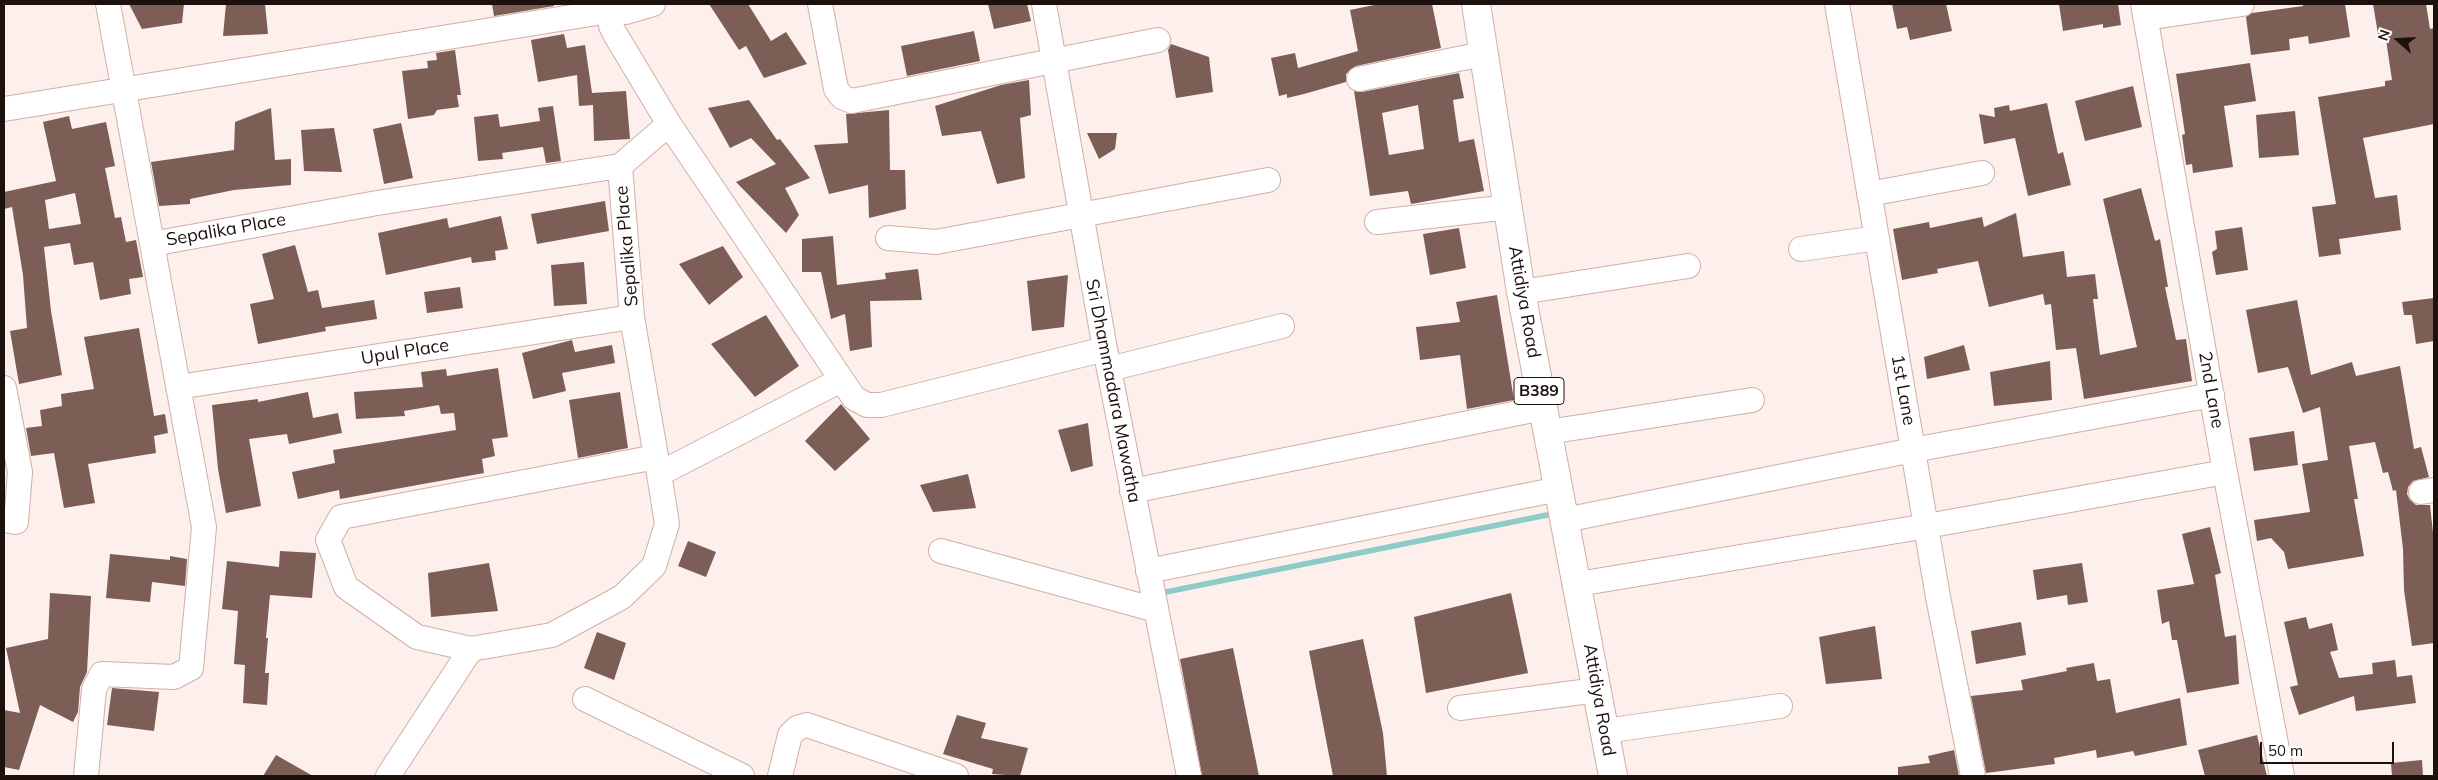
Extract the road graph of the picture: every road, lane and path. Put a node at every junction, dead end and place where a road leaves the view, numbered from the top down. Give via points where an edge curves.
1 (108, 4) edge
2 (653, 4) edge
3 (820, 4) edge
4 (1044, 4) edge
5 (1476, 4) edge
6 (1837, 4) edge
7 (2242, 4) edge
8 (608, 7) edge
9 (2144, 11) edge
10 (1158, 40) dead end
11 (1484, 54) junction
12 (1053, 59) junction
13 (1359, 79) dead end
14 (123, 88) junction
15 (4, 109) edge
16 (669, 124) junction
17 (620, 166) junction
18 (1982, 173) dead end
19 (1268, 180) dead end
20 (1869, 194) junction
21 (1509, 206) junction
22 (1081, 216) junction
23 (1377, 222) dead end
24 (888, 238) dead end
25 (1877, 238) junction
26 (152, 244) junction
27 (1801, 250) dead end
28 (1688, 266) dead end
29 (1521, 292) junction
30 (632, 317) junction
31 (1282, 326) dead end
32 (1107, 359) junction
33 (841, 380) junction
34 (178, 387) junction
35 (4, 388) edge
36 (2212, 395) junction
37 (1752, 400) dead end
38 (1545, 420) junction
39 (1913, 450) junction
40 (658, 466) junction
41 (2225, 472) junction
42 (1559, 489) junction
43 (1132, 490) junction
44 (4, 520) edge
45 (1566, 520) junction
46 (1927, 526) junction
47 (941, 551) dead end
48 (1148, 571) junction
49 (1578, 584) junction
50 (1156, 610) junction
51 (471, 649) junction
52 (1597, 690) junction
53 (585, 700) dead end
54 (1780, 706) dead end
55 (1460, 708) dead end
56 (1605, 731) junction
57 (86, 776) edge
58 (388, 776) edge
59 (742, 776) edge
60 (780, 776) edge
61 (956, 776) edge
62 (1189, 776) edge
63 (1613, 776) edge
64 (1973, 776) edge
65 (2282, 776) edge

1 - 14 street
2 - 8 street via 626,12
3 - 12 street via 836,89 846,99
4 - 12 street, Sri Dhammadara Mawatha
5 - 11 main road, Attidiya Road / B389
6 - 20 street, 1st Lane
7 - 9 street
8 - 14 street
8 - 16 street via 614,34
9 - 36 street, 2nd Lane
10 - 12 street
11 - 13 street
11 - 21 main road, Attidiya Road / B389
12 - 22 street, Sri Dhammadara Mawatha
14 - 15 street
14 - 26 street
16 - 17 street
16 - 33 street
17 - 26 street, Sepalika Place via 377,203
17 - 30 street, Sepalika Place
18 - 20 street
19 - 22 street
20 - 25 street, 1st Lane
21 - 23 street
21 - 29 main road, Attidiya Road / B389
22 - 24 street via 936,242
22 - 32 street, Sri Dhammadara Mawatha
25 - 27 street
25 - 39 street, 1st Lane
26 - 34 street
28 - 29 street
29 - 38 main road, Attidiya Road / B389
30 - 34 street, Upul Place
30 - 40 street, Sepalika Place
31 - 32 street
32 - 33 street via 881,405 867,404 854,398
32 - 43 street, Sri Dhammadara Mawatha
33 - 40 street
34 - 57 street via 204,527 191,668 174,677 102,674 94,689
35 - 44 street via 20,472 16,522
36 - 39 street
36 - 41 street, 2nd Lane
37 - 38 street
38 - 42 main road, Attidiya Road / B389
38 - 43 street
39 - 45 street
39 - 46 street, 1st Lane
40 - 51 street, Sepalika Place via 667,524 654,566 622,597 552,635
40 - 51 street via 341,517 328,540 346,587 417,637
41 - 46 street
41 - 65 street, 2nd Lane
42 - 45 main road, Attidiya Road / B389
42 - 48 street
43 - 48 street, Sri Dhammadara Mawatha
45 - 49 main road, Attidiya Road / B389
46 - 49 street
46 - 64 street, 1st Lane
47 - 50 street
48 - 50 street, Sri Dhammadara Mawatha
49 - 52 main road, Attidiya Road / B389
50 - 62 street, Sri Dhammadara Mawatha
51 - 58 street
52 - 55 street
52 - 56 main road, Attidiya Road / B389
53 - 59 street
54 - 56 street
56 - 63 main road, Attidiya Road / B389
60 - 61 street via 790,735 807,725

